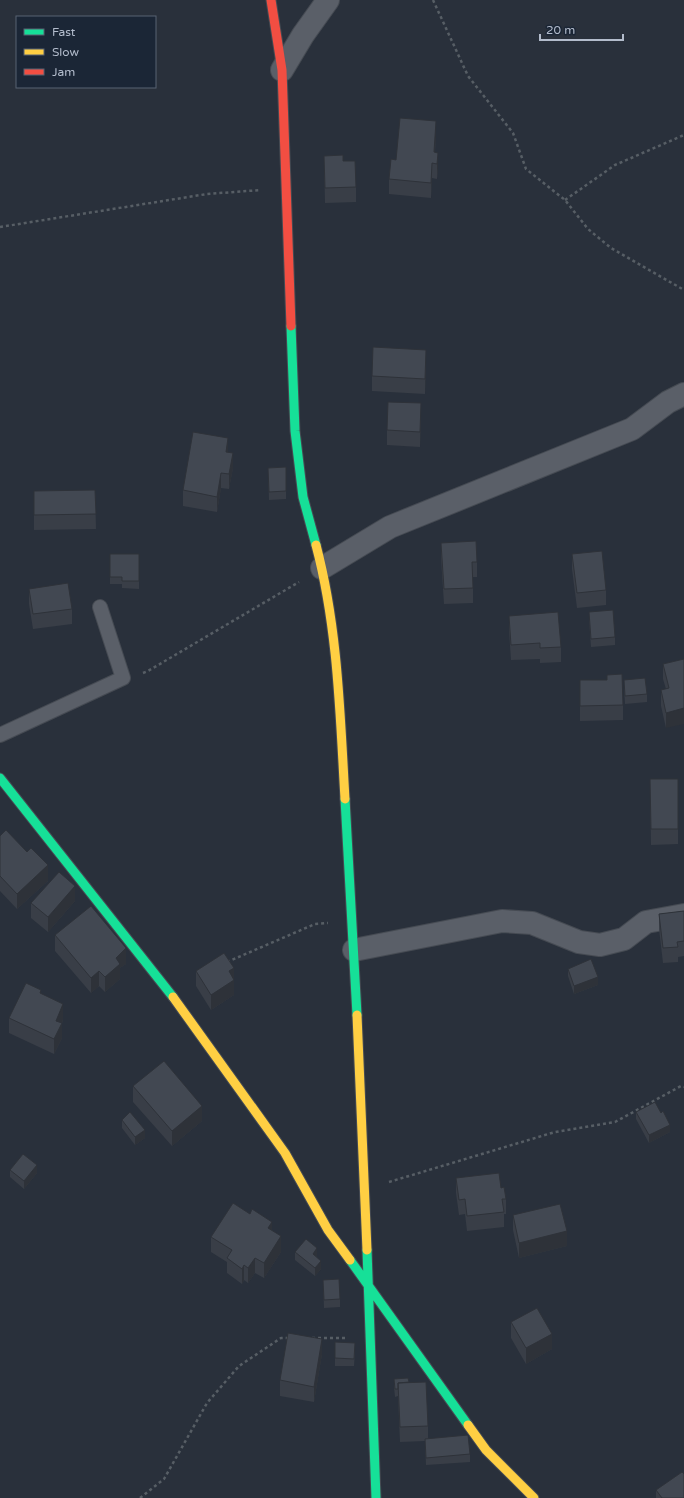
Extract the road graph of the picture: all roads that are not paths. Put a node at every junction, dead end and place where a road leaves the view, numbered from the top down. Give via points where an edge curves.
1 (271, 0) edge
2 (328, 0) edge
3 (282, 70) junction
4 (684, 394) edge
5 (322, 568) junction
6 (100, 607) dead end
7 (0, 735) edge
8 (0, 778) edge
9 (684, 915) edge
10 (354, 950) junction
11 (369, 1290) junction
12 (376, 1498) edge
13 (534, 1498) edge

1 - 3 street
2 - 3 street
3 - 5 street via 295,431 303,498
4 - 5 street via 668,402 632,429 390,527
5 - 10 street via 335,642
6 - 7 lane via 123,678
8 - 11 street via 170,992 285,1153 328,1230
9 - 10 street via 646,922 624,939 600,945 579,942 532,923 502,921
10 - 11 street
11 - 12 street
11 - 13 street via 486,1450

